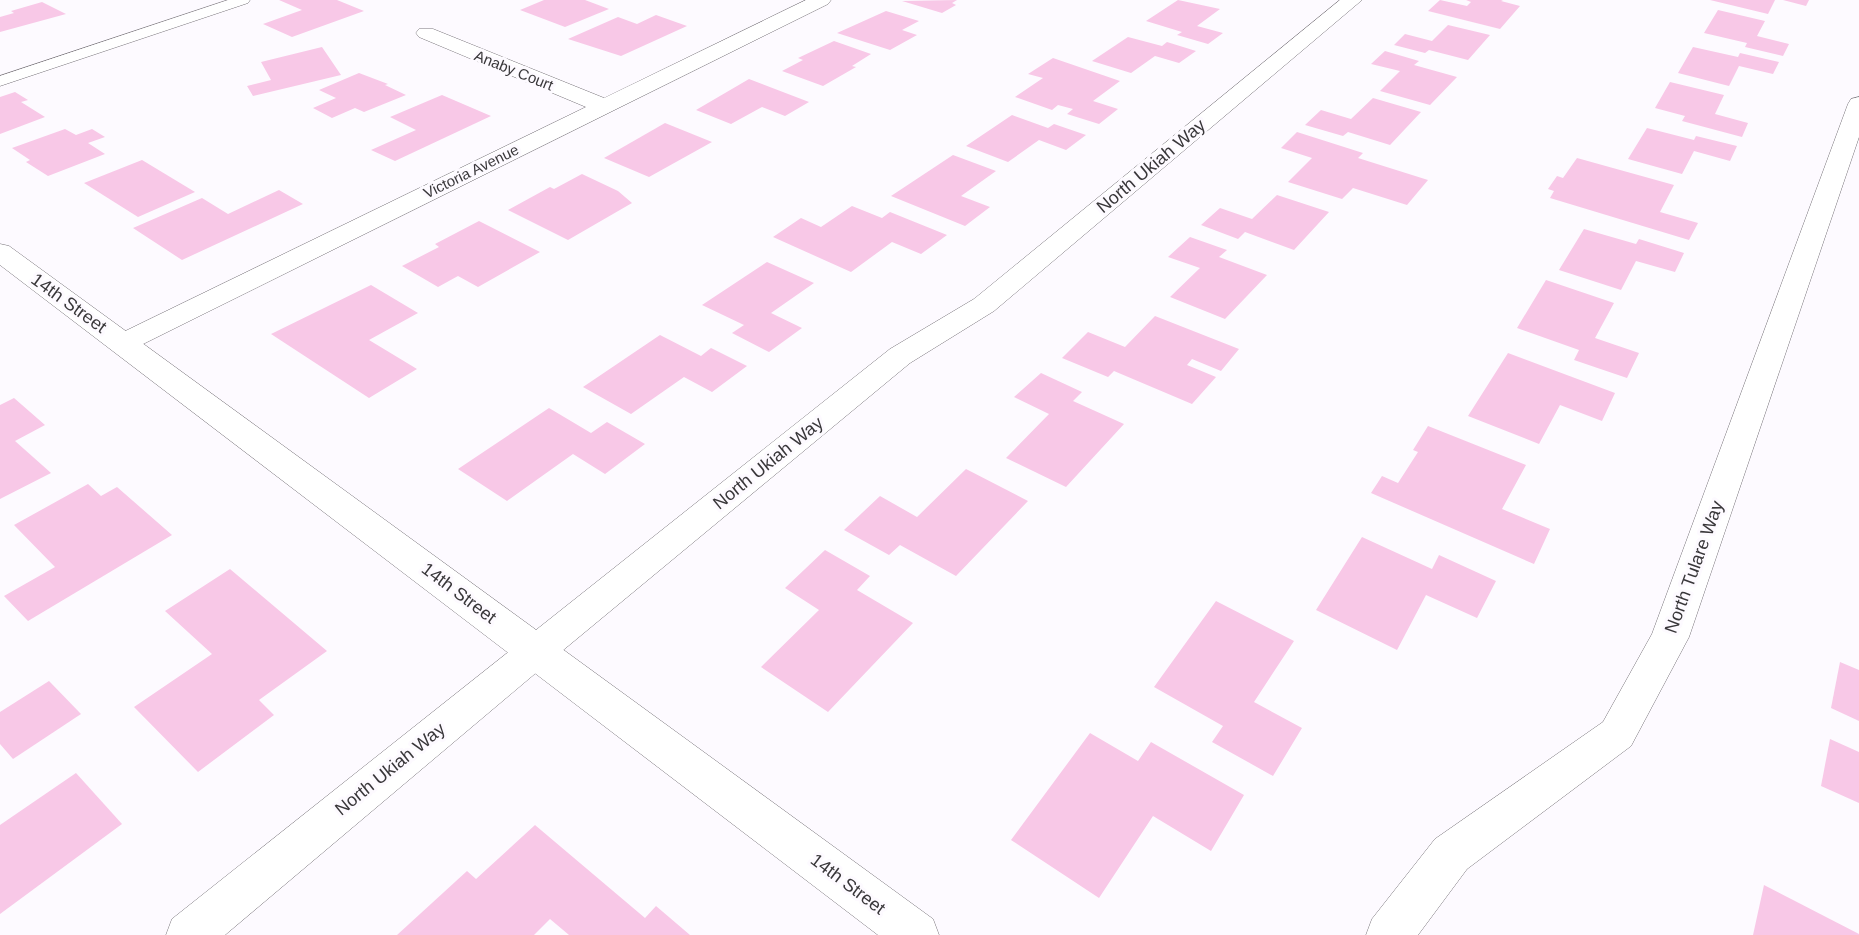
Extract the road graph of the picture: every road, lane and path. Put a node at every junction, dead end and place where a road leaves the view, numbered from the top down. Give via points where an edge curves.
1 (243, 0) edge
2 (821, 0) edge
3 (1352, 0) edge
4 (426, 33) dead end
5 (0, 81) edge
6 (1859, 104) edge
7 (603, 106) junction
8 (0, 252) edge
9 (123, 343) junction
10 (536, 650) junction
11 (189, 935) edge
12 (916, 935) edge
13 (1389, 935) edge

1 - 5 lane
2 - 7 street, Victoria Avenue
3 - 10 street, North Ukiah Way via 984,305 900,356
4 - 7 street, Anaby Court
6 - 13 street, North Tulare Way via 1670,637 1617,734 1451,854
7 - 9 street, Victoria Avenue
8 - 9 street, 14th Street
9 - 10 street, 14th Street
10 - 11 street, North Ukiah Way
10 - 12 street, 14th Street

